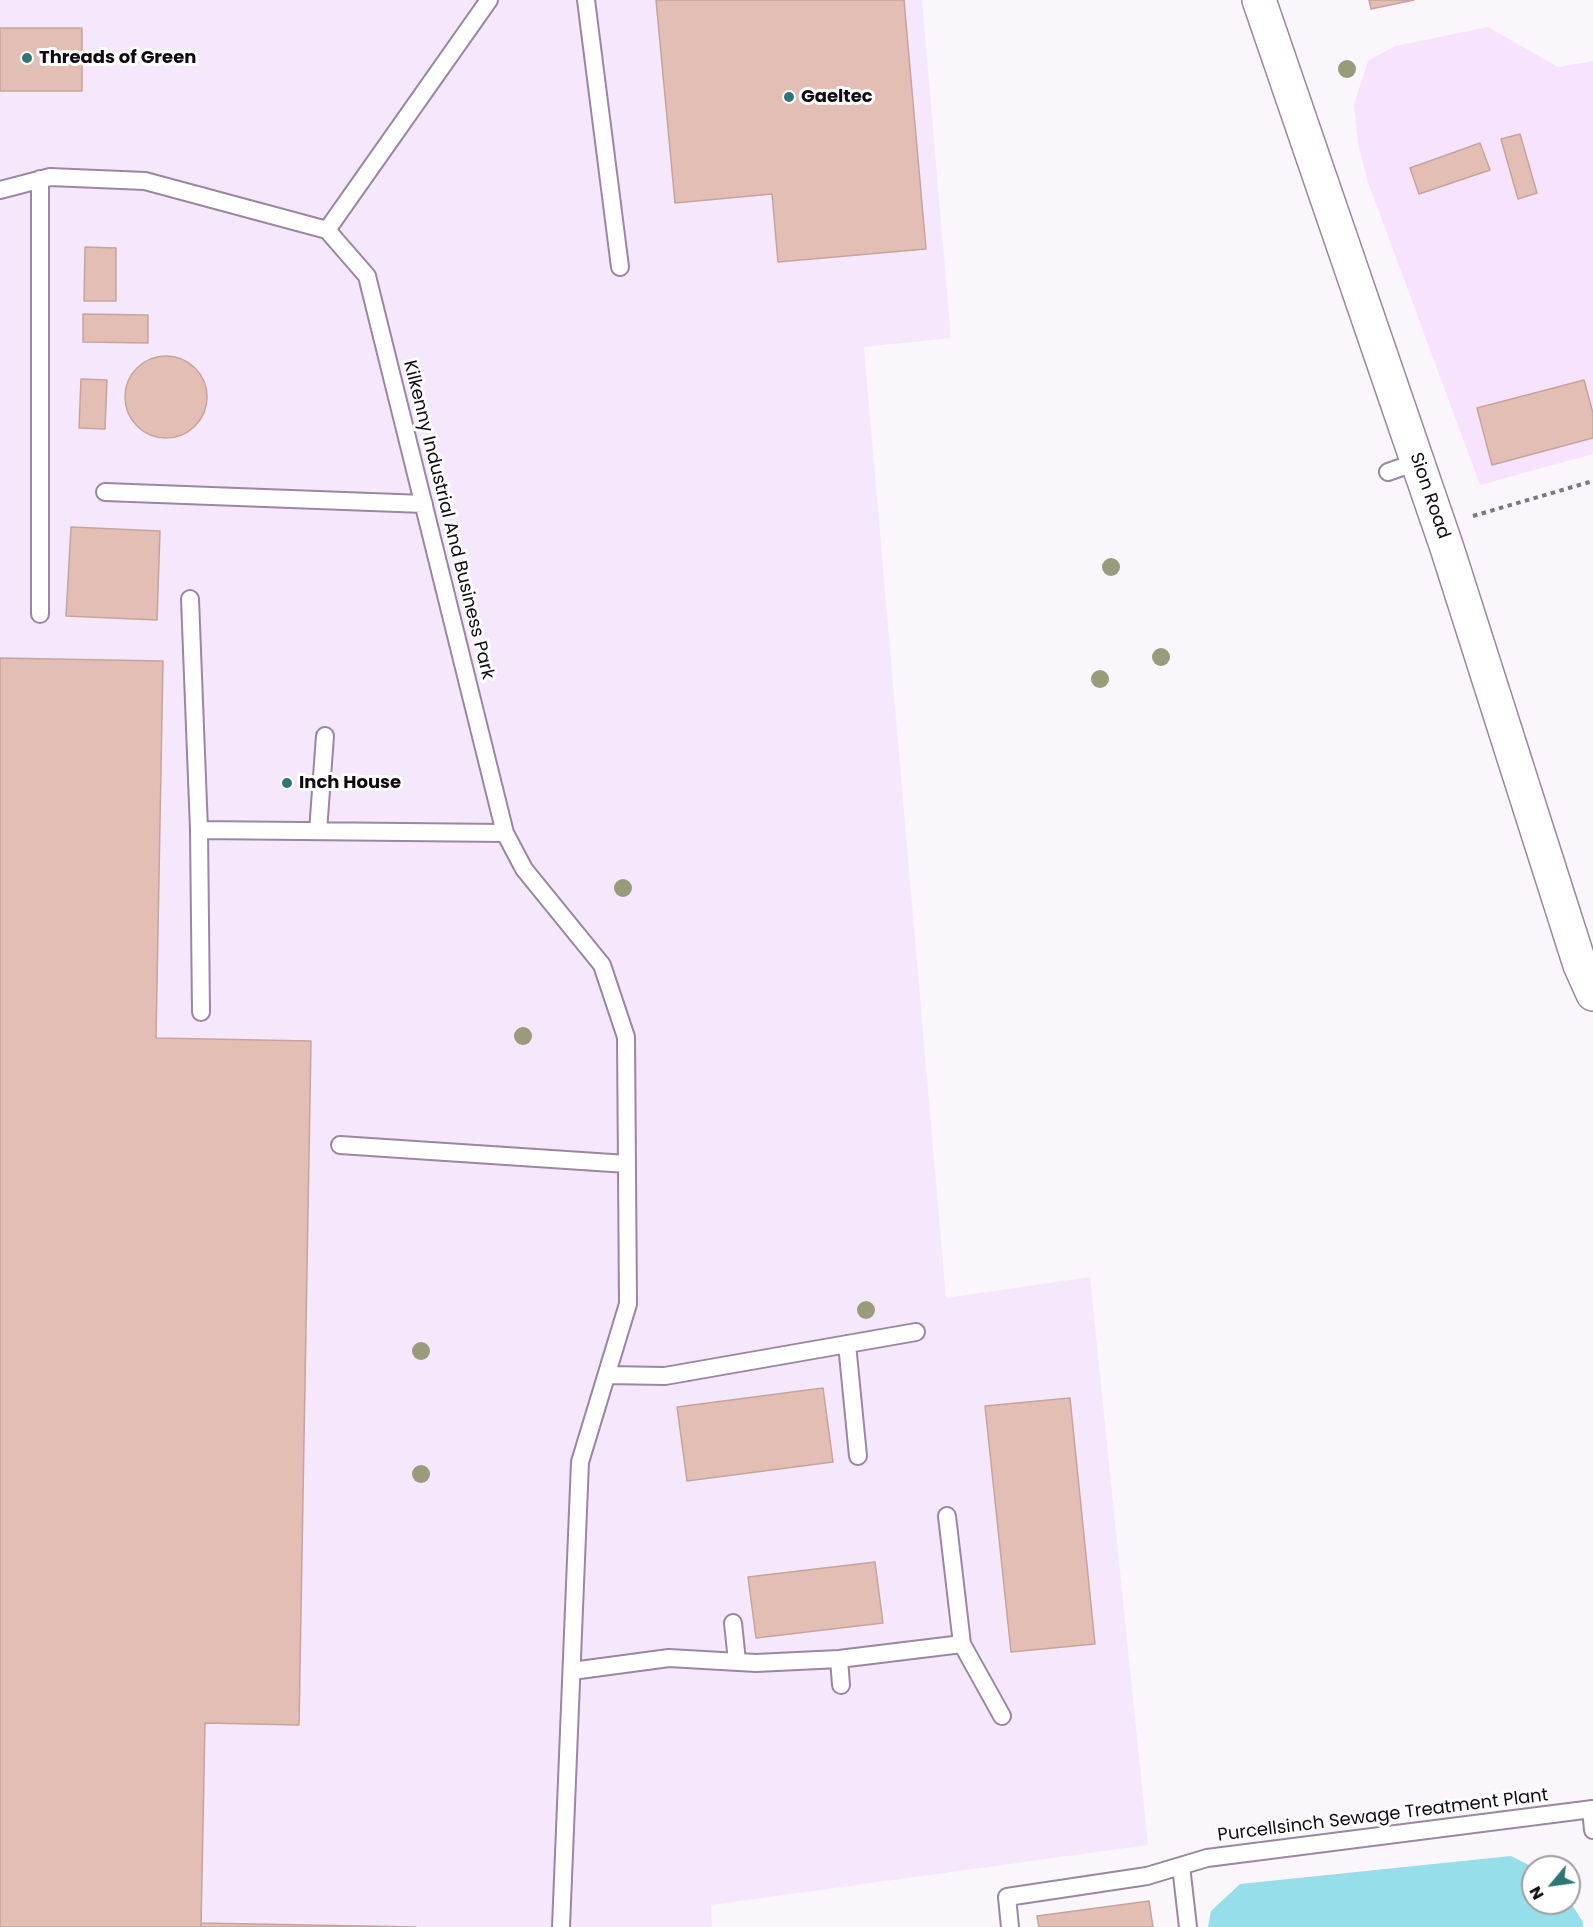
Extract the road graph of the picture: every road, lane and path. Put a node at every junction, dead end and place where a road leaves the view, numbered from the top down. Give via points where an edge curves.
1 (489, 0) edge
2 (586, 0) edge
3 (1259, 0) edge
4 (40, 179) junction
5 (0, 190) edge
6 (327, 230) junction
7 (620, 267) dead end
8 (1593, 481) edge
9 (105, 492) dead end
10 (424, 504) junction
11 (1439, 526) junction
12 (190, 599) dead end
13 (40, 614) dead end
14 (325, 736) dead end
15 (199, 830) junction
16 (318, 831) junction
17 (505, 833) junction
18 (1593, 994) edge
19 (201, 1012) dead end
20 (339, 1145) dead end
21 (627, 1164) junction
22 (916, 1332) dead end
23 (847, 1344) junction
24 (606, 1375) junction
25 (858, 1456) dead end
26 (946, 1516) dead end
27 (733, 1623) dead end
28 (962, 1644) junction
29 (839, 1659) junction
30 (736, 1662) junction
31 (572, 1671) junction
32 (841, 1684) dead end
33 (1002, 1716) dead end
34 (1592, 1809) edge
35 (1593, 1830) edge
36 (1181, 1866) junction
37 (561, 1927) edge
38 (1010, 1927) edge
39 (1188, 1927) edge

1 - 6 lane
2 - 7 lane
3 - 11 street, Sion Road via 1403,467
4 - 5 lane
4 - 6 lane via 145,181
4 - 13 lane
6 - 10 lane, Kilkenny Industrial And Business Park via 368,276
8 - 11 path
9 - 10 lane
10 - 17 lane, Kilkenny Industrial And Business Park
11 - 18 street, Sion Road via 1580,965
12 - 15 lane
14 - 16 lane
15 - 16 lane
15 - 19 lane
16 - 17 lane
17 - 21 lane, Kilkenny Industrial And Business Park via 524,869 602,966 626,1037
20 - 21 lane
21 - 24 lane, Kilkenny Industrial And Business Park via 628,1304
22 - 23 lane
23 - 24 lane via 665,1376
23 - 25 lane
24 - 31 lane, Kilkenny Industrial And Business Park via 580,1462
26 - 28 lane
27 - 30 lane
28 - 29 lane
28 - 33 lane
29 - 30 lane
29 - 32 lane
30 - 31 lane via 669,1658
31 - 37 lane, Kilkenny Industrial And Business Park
34 - 35 lane, Purcellsinch Sewage Treatment Plant
34 - 36 lane, Purcellsinch Sewage Treatment Plant via 1207,1858
36 - 38 lane, Purcellsinch Sewage Treatment Plant via 1147,1876 1007,1897
36 - 39 lane

